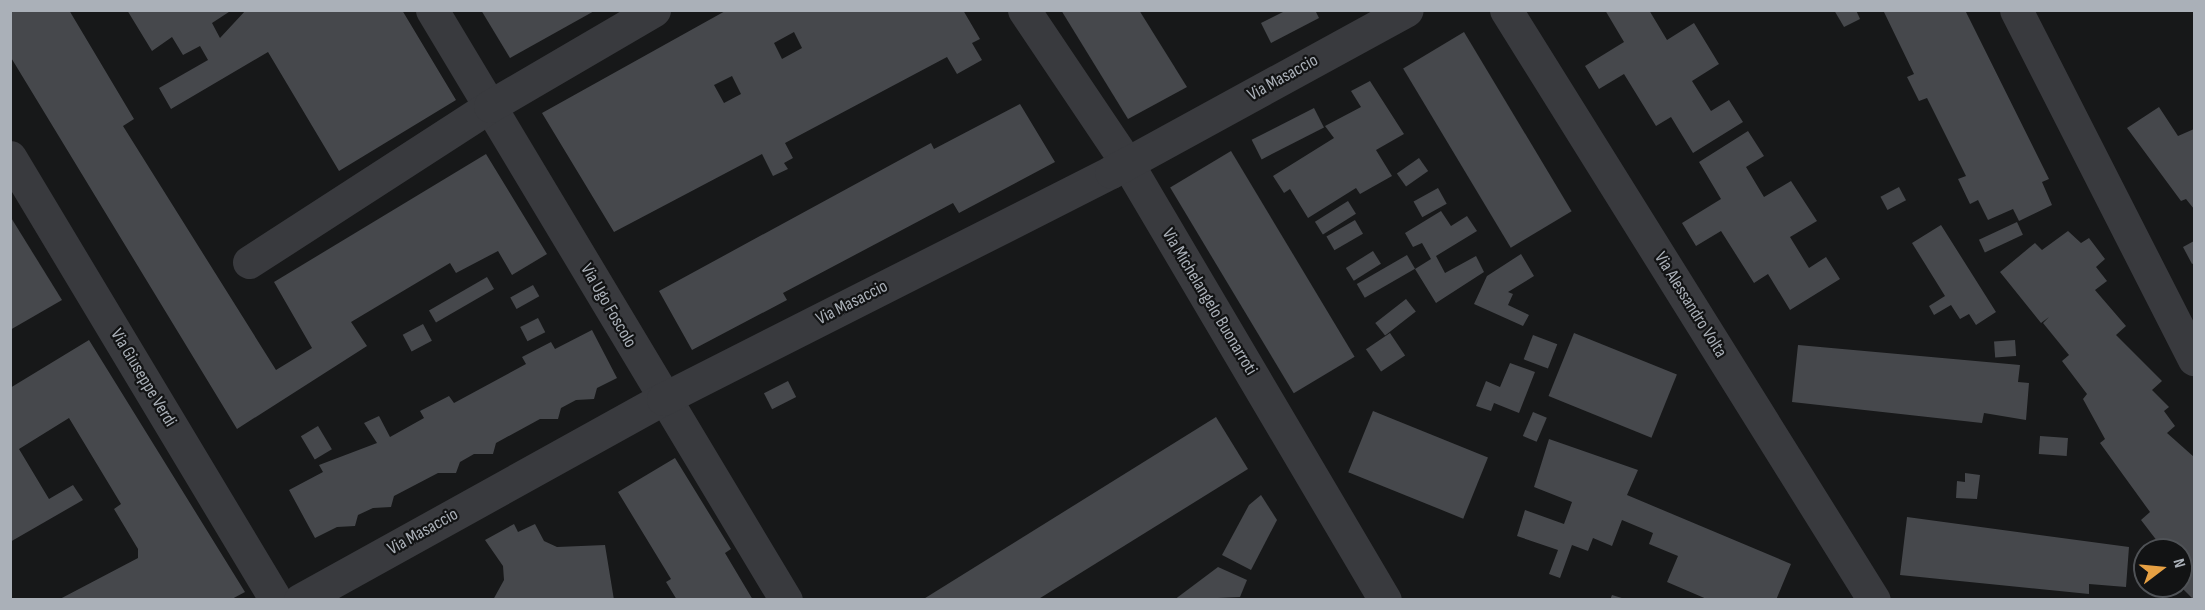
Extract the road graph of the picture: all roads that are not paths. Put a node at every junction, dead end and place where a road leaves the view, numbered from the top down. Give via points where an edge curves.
1 (432, 10) edge
2 (654, 10) edge
3 (1024, 10) edge
4 (1407, 10) edge
5 (1506, 10) edge
6 (2016, 10) edge
7 (490, 106) junction
8 (10, 157) edge
9 (1127, 163) junction
10 (249, 262) dead end
11 (2194, 359) edge
12 (663, 399) junction
13 (276, 600) edge
14 (300, 600) edge
15 (786, 600) edge
16 (1385, 600) edge
17 (1874, 600) edge

1 - 7 street, Via Ugo Foscolo
2 - 7 street
3 - 9 street, Via Michelangelo Buonarroti
4 - 9 street, Via Masaccio
5 - 17 street, Via Alessandro Volta
6 - 11 street
7 - 10 street
7 - 12 street, Via Ugo Foscolo
8 - 13 street, Via Giuseppe Verdi
9 - 12 street, Via Masaccio
9 - 16 street, Via Michelangelo Buonarroti
12 - 14 street, Via Masaccio
12 - 15 street, Via Ugo Foscolo

